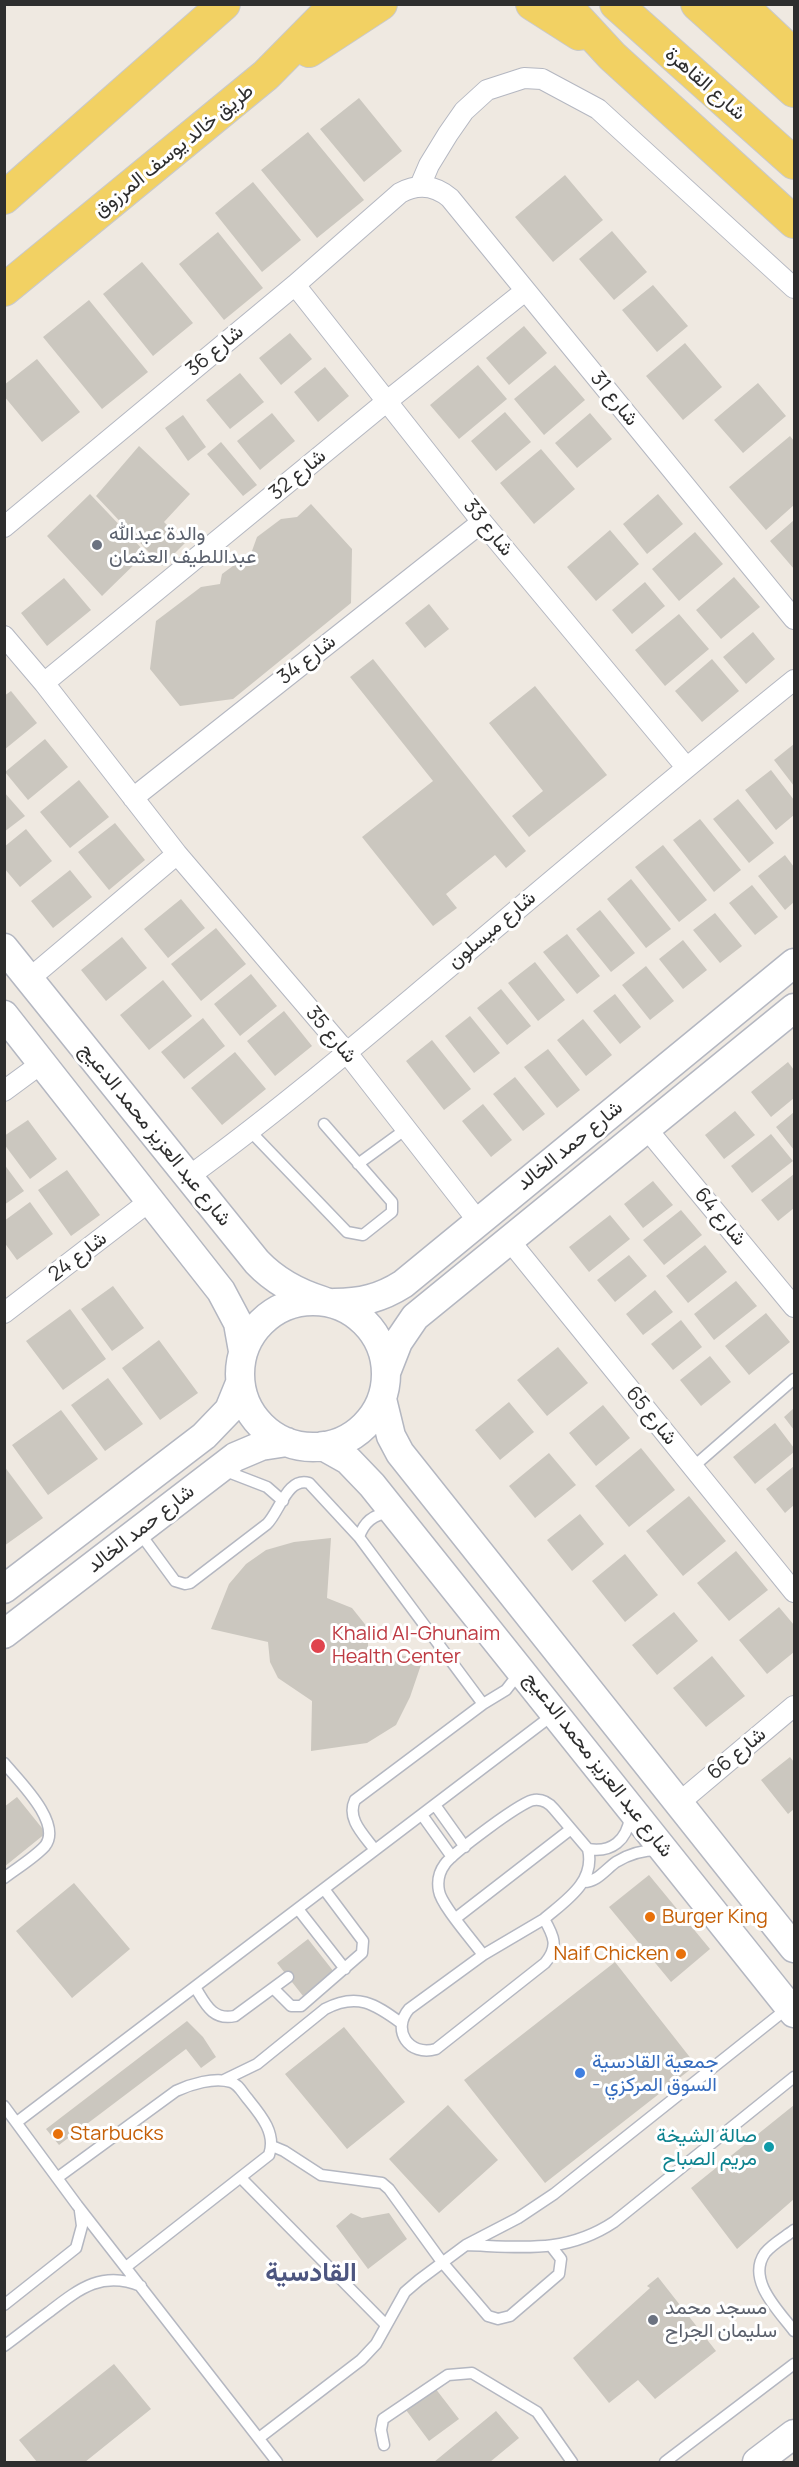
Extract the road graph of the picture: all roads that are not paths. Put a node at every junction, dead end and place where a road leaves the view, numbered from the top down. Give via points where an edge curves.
1 (336, 4) edge
2 (381, 4) edge
3 (532, 4) edge
4 (564, 4) edge
5 (616, 4) edge
6 (697, 4) edge
7 (740, 4) edge
8 (219, 8) edge
9 (795, 55) edge
10 (612, 56) junction
11 (266, 75) junction
12 (795, 91) edge
13 (795, 163) edge
14 (424, 186) junction
15 (4, 198) edge
16 (795, 222) edge
17 (295, 285) junction
18 (795, 288) edge
19 (4, 290) edge
20 (525, 291) junction
21 (386, 402) junction
22 (482, 522) junction
23 (4, 527) edge
24 (795, 619) edge
25 (4, 636) edge
26 (795, 680) edge
27 (44, 683) junction
28 (686, 767) junction
29 (133, 798) junction
30 (177, 854) junction
31 (4, 948) edge
32 (795, 963) edge
33 (29, 979) junction
34 (4, 1015) edge
35 (792, 1015) edge
36 (347, 1053) junction
37 (42, 1063) junction
38 (4, 1091) edge
39 (324, 1124) dead end
40 (646, 1128) junction
41 (406, 1129) junction
42 (250, 1132) junction
43 (358, 1164) junction
44 (188, 1177) junction
45 (151, 1200) junction
46 (478, 1221) junction
47 (510, 1240) junction
48 (329, 1302) junction
49 (795, 1307) edge
50 (4, 1313) edge
51 (243, 1352) junction
52 (387, 1370) junction
53 (795, 1379) edge
54 (240, 1383) junction
55 (382, 1399) junction
56 (287, 1442) junction
57 (322, 1446) junction
58 (406, 1459) junction
59 (693, 1467) junction
60 (220, 1468) junction
61 (372, 1485) junction
62 (283, 1501) junction
63 (396, 1514) junction
64 (138, 1531) junction
65 (359, 1537) junction
66 (4, 1589) edge
67 (795, 1592) edge
68 (4, 1634) edge
69 (522, 1670) junction
70 (483, 1704) junction
71 (795, 1706) edge
72 (556, 1713) junction
73 (6, 1770) edge
74 (680, 1802) junction
75 (435, 1805) junction
76 (632, 1808) junction
77 (422, 1815) junction
78 (571, 1829) junction
79 (465, 1847) junction
80 (588, 1849) junction
81 (375, 1850) junction
82 (665, 1851) junction
83 (452, 1857) junction
84 (4, 1878) edge
85 (584, 1882) junction
86 (324, 1889) junction
87 (298, 1909) junction
88 (456, 1918) junction
89 (544, 1919) junction
90 (795, 1948) edge
91 (483, 1955) junction
92 (345, 1969) junction
93 (288, 1977) dead end
94 (195, 1987) junction
95 (273, 1988) junction
96 (792, 2009) edge
97 (401, 2023) junction
98 (795, 2077) edge
99 (224, 2080) junction
100 (4, 2106) edge
101 (16, 2122) junction
102 (272, 2146) junction
103 (57, 2178) junction
104 (241, 2178) junction
105 (77, 2205) junction
106 (795, 2230) edge
107 (466, 2245) junction
108 (551, 2246) junction
109 (442, 2262) junction
110 (126, 2267) junction
111 (141, 2286) junction
112 (4, 2305) edge
113 (386, 2325) junction
114 (795, 2331) edge
115 (4, 2346) edge
116 (795, 2364) edge
117 (795, 2434) edge
118 (258, 2438) junction
119 (384, 2445) dead end
120 (277, 2463) edge
121 (572, 2463) edge
122 (665, 2463) edge
123 (757, 2463) edge

1 - 11 main road, طريق خالد يوسف المرزوق
2 - 11 main road
3 - 10 main road
4 - 10 main road
5 - 13 main road, شارع القاهرة
6 - 12 main road
7 - 9 main road
8 - 15 main road
10 - 16 main road
11 - 19 main road, طريق خالد يوسف المرزوق
14 - 17 street, شارع 36 via 400,193
14 - 18 street via 429,165 448,134 464,111 487,90 524,78 542,80 598,109
14 - 20 street, شارع 31 via 442,191 450,198
17 - 21 street, شارع 33
17 - 23 street, شارع 36
20 - 21 street, شارع 32
20 - 24 street, شارع 31
21 - 22 street, شارع 33
21 - 27 street, شارع 32
22 - 28 street, شارع 33
22 - 29 street, شارع 34
25 - 27 street, شارع 35
26 - 28 street, شارع ميسلون
27 - 29 street, شارع 35
28 - 36 street, شارع ميسلون
29 - 30 street, شارع 35
30 - 33 street
30 - 36 street, شارع 35
31 - 33 street, شارع عبد العزيز محمد الدعيج
32 - 46 street, شارع حمد الخالد
33 - 44 street, شارع عبد العزيز محمد الدعيج
34 - 37 street
35 - 40 street, شارع حمد الخالد
36 - 41 street, شارع 35
36 - 42 street, شارع ميسلون
37 - 38 street
37 - 45 street
39 - 43 lane
40 - 47 street, شارع حمد الخالد
40 - 49 street, شارع 64
41 - 43 lane
41 - 46 street, شارع 35
42 - 43 lane via 347,1232 363,1235 394,1207
42 - 44 street, شارع ميسلون
44 - 48 street, شارع عبد العزيز محمد الدعيج via 267,1272 293,1290
45 - 50 street, شارع 24
45 - 51 street via 228,1300 238,1323
46 - 48 street, شارع حمد الخالد via 387,1294 366,1301
47 - 52 street, شارع حمد الخالد via 415,1317 398,1342
47 - 59 street, شارع 65
48 - 51 street via 297,1302 274,1311 255,1329
48 - 52 street via 357,1315 375,1334
51 - 54 street
52 - 55 street
53 - 59 lane
54 - 56 street via 252,1414 267,1431
54 - 66 street, شارع حمد الخالد via 229,1410 204,1436
55 - 57 street via 373,1417 359,1431
55 - 58 street, شارع عبد العزيز محمد الدعيج via 391,1436
56 - 57 street via 304,1447
56 - 60 street, شارع حمد الخالد via 243,1453
57 - 61 street, شارع عبد العزيز محمد الدعيج via 348,1460
58 - 61 street via 390,1459 383,1464
58 - 74 street, شارع عبد العزيز محمد الدعيج
59 - 67 street, شارع 65
60 - 62 lane via 267,1487
60 - 64 street, شارع حمد الخالد
61 - 63 street, شارع عبد العزيز محمد الدعيج
62 - 64 lane via 267,1524 190,1583 175,1581
62 - 65 lane via 293,1485 309,1483
63 - 65 lane via 372,1518
63 - 69 street, شارع عبد العزيز محمد الدعيج
64 - 68 street, شارع حمد الخالد
65 - 70 lane
69 - 70 lane via 506,1690
69 - 72 street, شارع عبد العزيز محمد الدعيج
70 - 81 lane via 355,1800 354,1820
71 - 74 street, شارع 66
72 - 75 lane
72 - 76 street, شارع عبد العزيز محمد الدعيج
73 - 84 lane via 41,1808 50,1834 44,1847
74 - 90 street, شارع عبد العزيز محمد الدعيج
75 - 77 lane
75 - 79 lane
76 - 80 lane via 624,1838 608,1849
76 - 82 street, شارع عبد العزيز محمد الدعيج
77 - 81 lane
77 - 83 lane
78 - 79 lane via 548,1803 534,1800
78 - 80 lane
78 - 88 lane
79 - 83 lane
80 - 85 lane via 590,1866
81 - 86 lane
82 - 85 lane via 635,1853 591,1882
82 - 96 street, شارع عبد العزيز محمد الدعيج
83 - 88 lane via 443,1866 438,1886 440,1898
85 - 89 lane
86 - 87 lane
86 - 92 lane via 364,1945 362,1953
87 - 92 lane via 325,1951
87 - 94 lane
88 - 91 lane
89 - 91 lane
89 - 97 lane via 555,1943 553,1954 436,2049 414,2048 403,2038
91 - 97 lane via 409,2009
92 - 95 lane via 301,2006 291,2006
93 - 95 lane
94 - 95 lane via 210,2011 228,2017
94 - 101 lane
96 - 107 lane via 554,2194
97 - 99 lane via 366,2002 337,2002 257,2064
98 - 108 lane via 614,2223 581,2240
99 - 102 lane via 238,2086 261,2116
99 - 103 lane via 176,2091
100 - 101 lane
101 - 103 lane
102 - 104 lane via 269,2155
102 - 109 lane via 321,2175 382,2183
103 - 105 lane
104 - 110 lane
104 - 113 lane
105 - 110 lane
105 - 112 lane via 82,2226 76,2248
106 - 114 lane via 766,2252 760,2267 767,2296
107 - 108 lane
107 - 109 lane
108 - 109 lane via 561,2259 558,2274 510,2316 498,2319 488,2316
109 - 113 lane via 405,2292
110 - 111 lane
111 - 115 lane via 117,2280 80,2288
111 - 118 lane
113 - 118 lane via 361,2360
116 - 122 lane
117 - 123 street
118 - 120 lane
119 - 121 lane via 383,2419 448,2375 472,2373 537,2412

